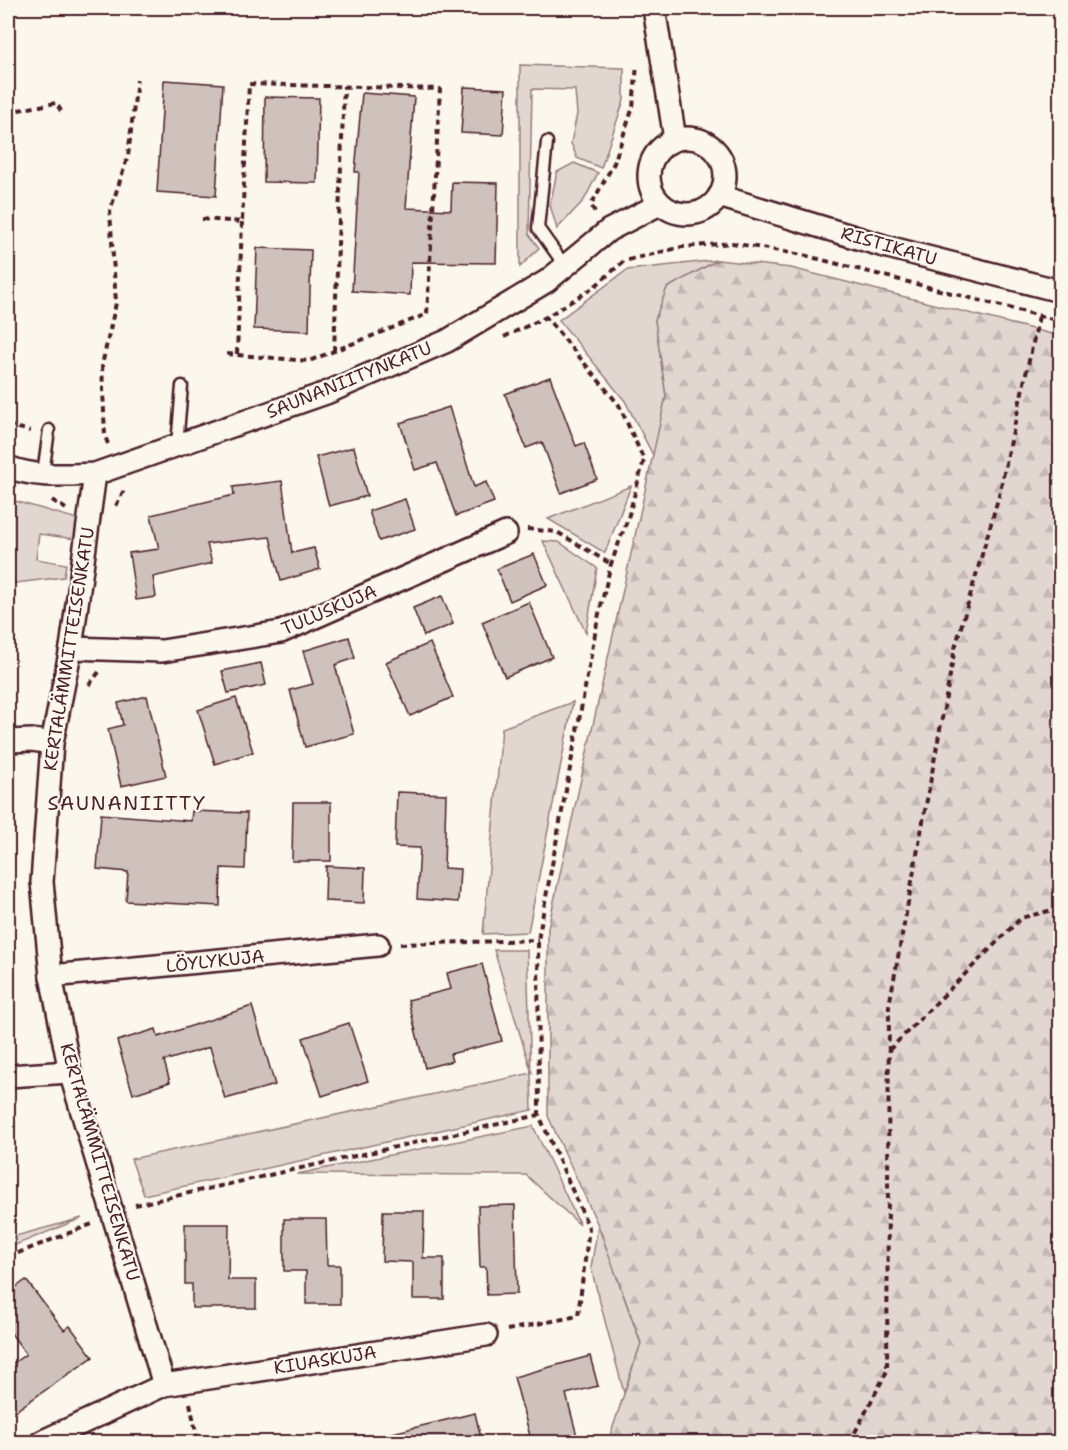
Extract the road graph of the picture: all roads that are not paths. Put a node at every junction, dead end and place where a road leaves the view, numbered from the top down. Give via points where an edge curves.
1 (654, 8) edge
2 (675, 139) junction
3 (547, 142) dead end
4 (719, 196) junction
5 (660, 204) junction
6 (564, 266) junction
7 (1060, 291) edge
8 (182, 386) dead end
9 (49, 430) dead end
10 (177, 445) junction
11 (8, 466) edge
12 (43, 474) junction
13 (95, 474) junction
14 (506, 533) road end
15 (71, 648) junction
16 (8, 741) edge
17 (52, 743) junction
18 (378, 945) road end
19 (51, 976) junction
20 (70, 1072) junction
21 (8, 1076) edge
22 (486, 1335) road end
23 (164, 1385) junction
24 (42, 1443) edge

1 - 2 street
2 - 4 street via 699,139 717,152 725,177
2 - 5 street via 663,145 650,162 652,193
3 - 6 lane via 538,228
4 - 5 street via 701,211 687,214
4 - 7 street, RISTIKATU via 884,246
5 - 6 street, SAUNANIITYNKATU via 609,231
6 - 10 street, SAUNANIITYNKATU via 547,281 447,341 326,393
8 - 10 lane
9 - 12 lane
10 - 13 street, SAUNANIITYNKATU
11 - 12 street, SAUNANIITYNKATU
12 - 13 street, SAUNANIITYNKATU
13 - 15 street, KERTALÄMMITTEISENKATU
14 - 15 street, TULUSKUJA via 281,632 162,651
15 - 17 street, KERTALÄMMITTEISENKATU
16 - 17 street
17 - 19 street, KERTALÄMMITTEISENKATU via 42,882
18 - 19 street, LÖYLYKUJA
19 - 20 street, KERTALÄMMITTEISENKATU
20 - 21 street
20 - 23 street, KERTALÄMMITTEISENKATU
22 - 23 street, KIUASKUJA
23 - 24 street, KIUASKUJA

